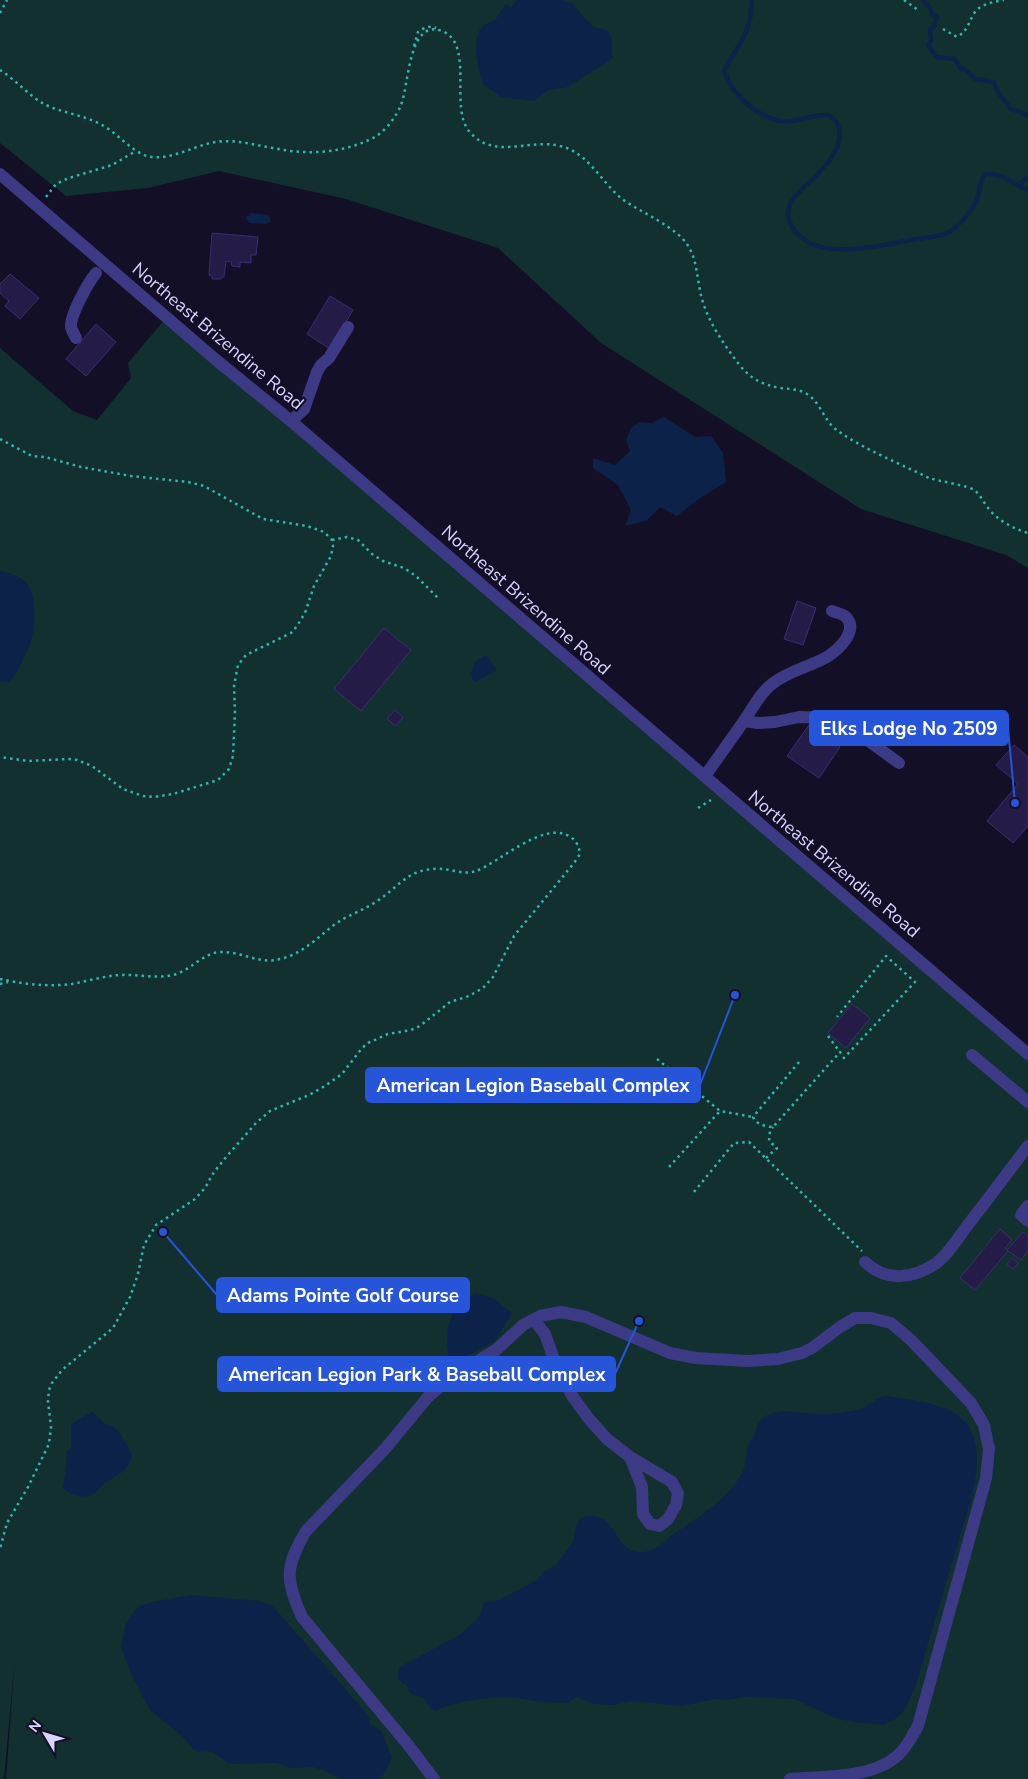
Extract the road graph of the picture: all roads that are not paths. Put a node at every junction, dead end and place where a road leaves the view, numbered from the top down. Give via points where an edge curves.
1 (0, 174) edge
2 (96, 274) dead end
3 (348, 327) dead end
4 (76, 338) dead end
5 (291, 421) junction
6 (832, 611) dead end
7 (744, 721) junction
8 (899, 763) dead end
9 (705, 776) junction
10 (1028, 1054) edge
11 (972, 1055) dead end
12 (1028, 1102) edge
13 (1028, 1146) edge
14 (1028, 1206) edge
15 (1028, 1221) edge
16 (865, 1262) road end
17 (534, 1320) junction
18 (630, 1457) junction
19 (434, 1779) edge
20 (790, 1779) edge

1 - 5 street, Northeast Brizendine Road via 214,359
2 - 4 street via 87,284 72,322 71,330
3 - 5 street via 321,364 304,409
5 - 9 street, Northeast Brizendine Road
6 - 7 street via 845,616 850,622 846,638 827,657 772,684
7 - 8 street via 837,718
7 - 9 street
9 - 10 street, Northeast Brizendine Road
11 - 12 street
13 - 16 street via 936,1263 908,1276 891,1276 874,1270
14 - 15 street via 1021,1215
17 - 18 street via 545,1334 558,1371 573,1397 607,1439
17 - 19 street via 428,1397 384,1450 306,1531 289,1570 292,1593 302,1617
17 - 20 street via 561,1312 574,1314 670,1354 762,1361 802,1353 855,1318 871,1318 891,1323 911,1340 971,1403 984,1425 989,1449 986,1478 918,1726 901,1752 884,1766 862,1773
18 - 18 street via 672,1482 678,1493 668,1519 659,1526 650,1524 643,1514 642,1487

